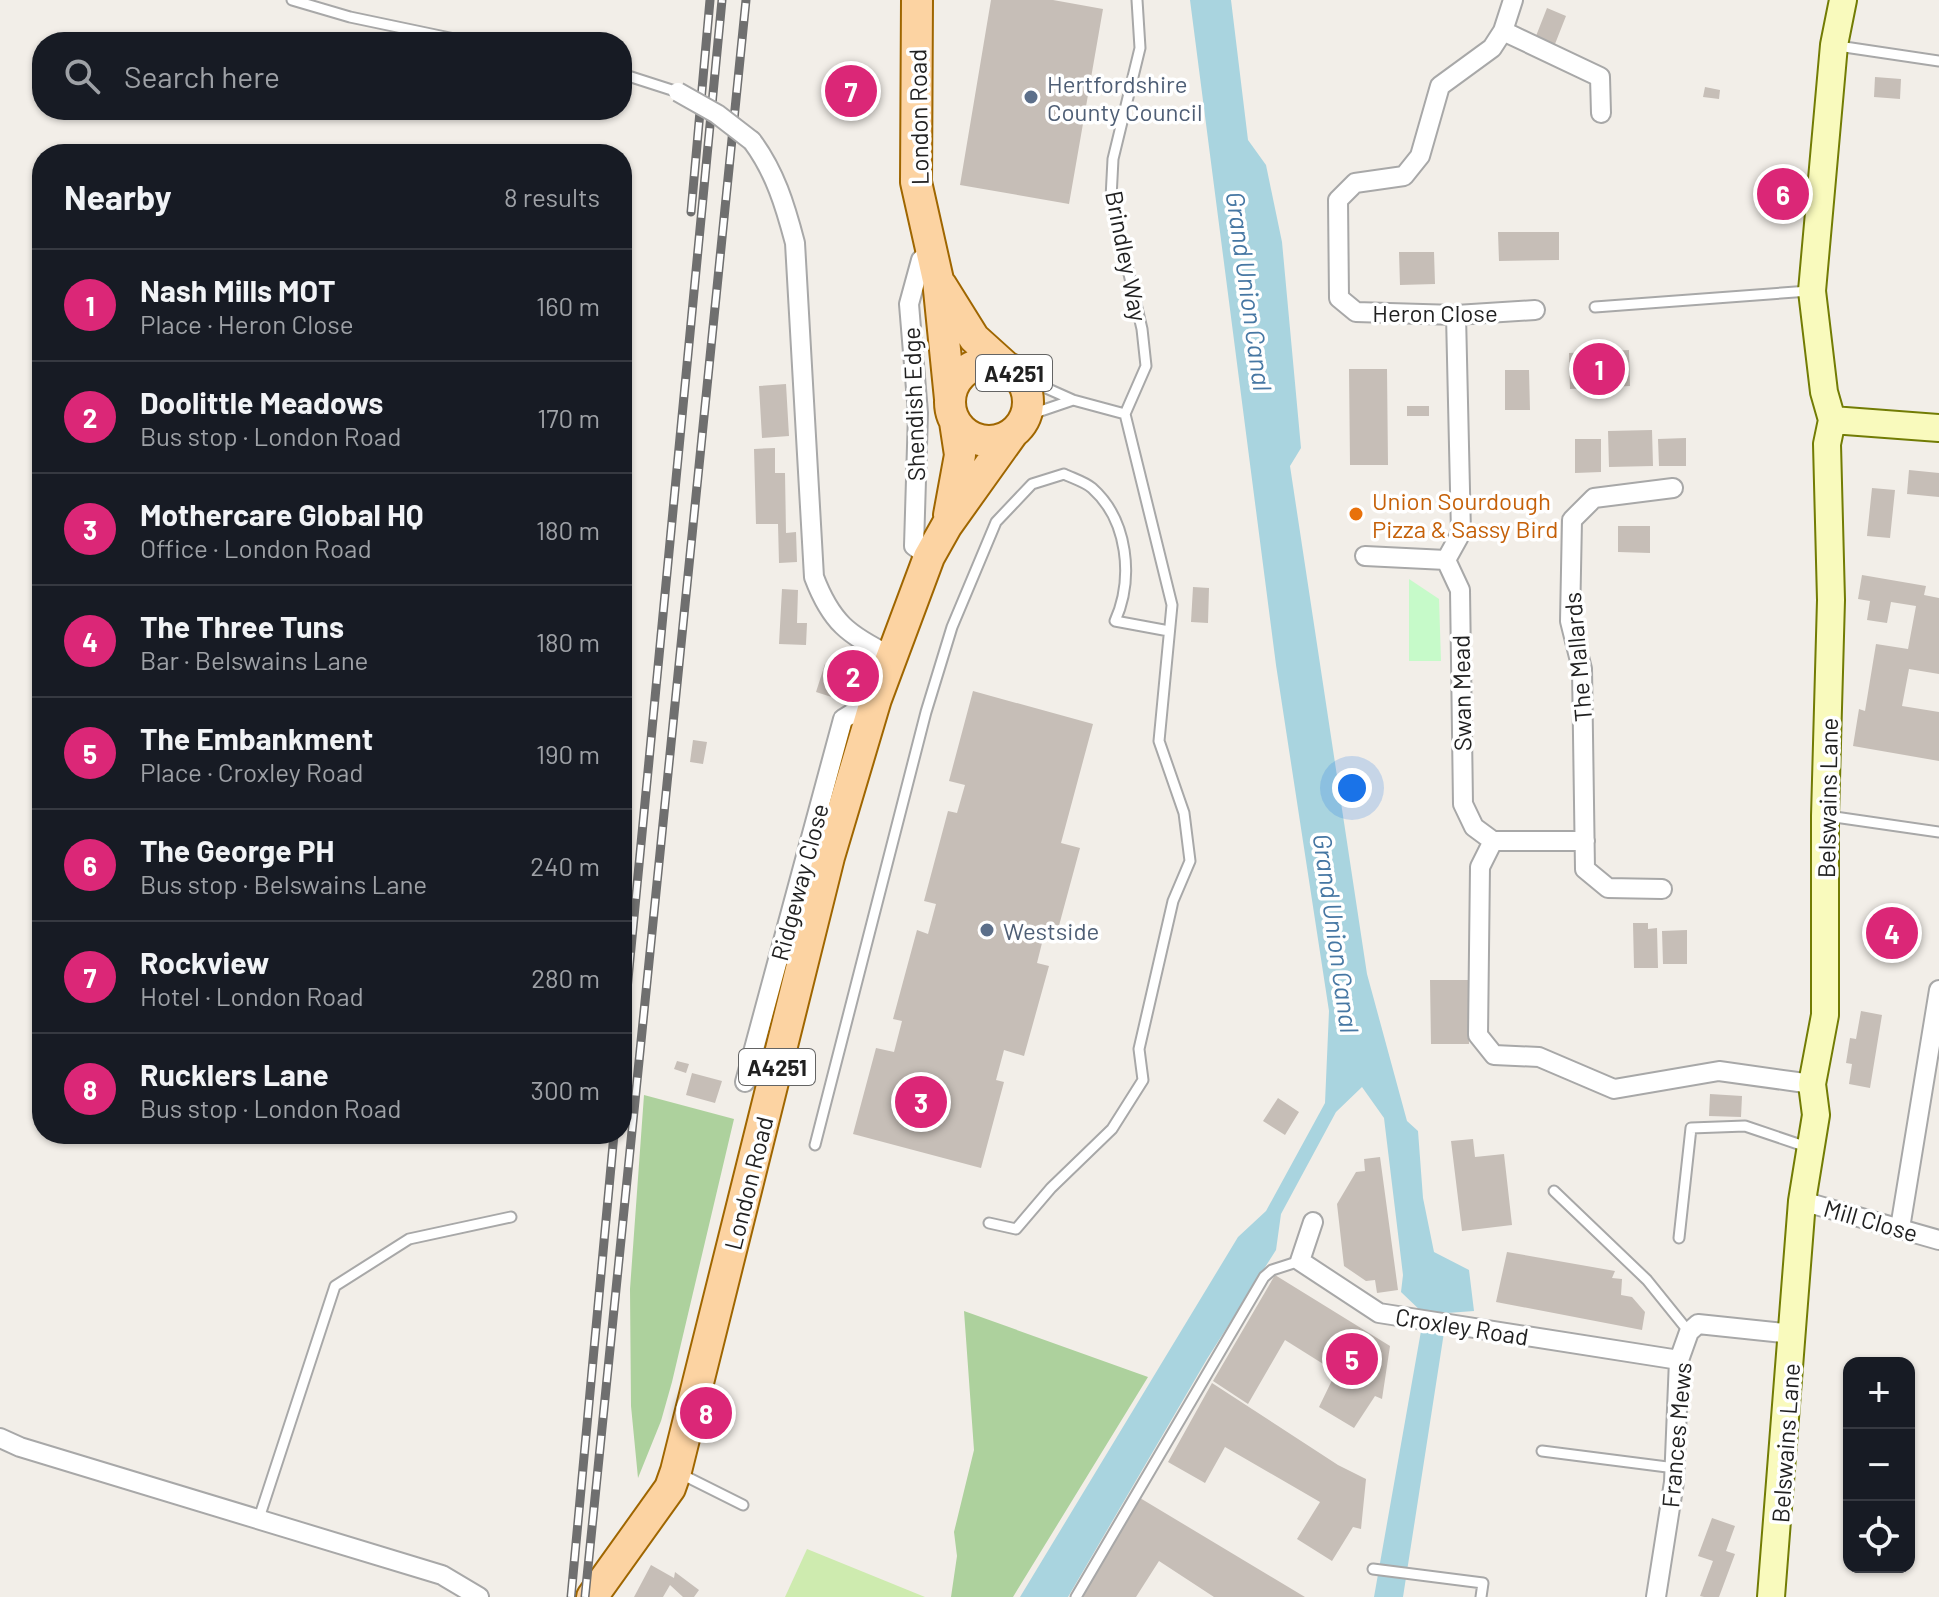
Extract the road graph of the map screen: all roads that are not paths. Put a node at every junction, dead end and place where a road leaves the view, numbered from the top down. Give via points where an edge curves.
1 (292, 0) edge
2 (917, 0) edge
3 (1137, 0) edge
4 (1513, 0) edge
5 (1843, 0) edge
6 (1503, 31) junction
7 (421, 32) edge
8 (1834, 45) junction
9 (1939, 61) edge
10 (632, 77) edge
11 (678, 92) joint
12 (1601, 113) dead end
13 (932, 248) junction
14 (938, 280) junction
15 (1812, 291) junction
16 (1595, 307) dead end
17 (1535, 310) dead end
18 (1456, 315) junction
19 (1011, 371) junction
20 (1073, 400) junction
21 (952, 410) junction
22 (1125, 414) junction
23 (1832, 420) junction
24 (1019, 425) junction
25 (1939, 428) edge
26 (1673, 488) dead end
27 (947, 525) junction
28 (1365, 556) dead end
29 (929, 557) junction
30 (1446, 560) junction
31 (1169, 631) junction
32 (891, 656) junction
33 (876, 699) junction
34 (1825, 816) junction
35 (1939, 832) edge
36 (1493, 841) junction
37 (1585, 841) junction
38 (1662, 889) dead end
39 (1939, 990) edge
40 (745, 1082) dead end
41 (1812, 1084) junction
42 (815, 1145) dead end
43 (1810, 1148) junction
44 (1554, 1191) dead end
45 (1802, 1201) junction
46 (511, 1217) dead end
47 (1313, 1222) dead end
48 (989, 1223) dead end
49 (1900, 1228) junction
50 (1679, 1238) dead end
51 (1939, 1240) edge
52 (1300, 1261) junction
53 (1689, 1332) junction
54 (1793, 1334) junction
55 (1679, 1360) junction
56 (0, 1438) edge
57 (1542, 1451) dead end
58 (1675, 1468) junction
59 (676, 1471) junction
60 (743, 1505) dead end
61 (259, 1518) junction
62 (1373, 1569) dead end
63 (479, 1597) edge
64 (592, 1597) edge
65 (1076, 1597) edge
66 (1481, 1597) edge
67 (1656, 1597) edge
68 (1773, 1597) edge

1 - 7 lane
2 - 13 main road, London Road / A4251 via 916,182
3 - 22 lane, Brindley Way via 1140,48 1113,159 1111,198 1146,366
4 - 6 street
5 - 8 street, Belswains Lane
6 - 12 street via 1600,77
6 - 18 street, Heron Close via 1492,48 1440,86 1420,156 1404,176 1355,183 1338,200 1339,298 1356,312
8 - 9 lane
8 - 15 street, Belswains Lane
10 - 11 lane
11 - 32 street, bridge via 752,141 784,199 795,243 814,577 826,609 845,628
13 - 14 main road, London Road / A4251
13 - 29 street, Shendish Edge via 921,260 909,304 918,413 914,546
14 - 19 main road, London Road / A4251 via 974,338
14 - 21 main road, London Road / A4251
15 - 16 lane
15 - 23 street, Belswains Lane
17 - 18 street, Heron Close
18 - 30 street via 1461,533
19 - 20 lane
19 - 21 main road, A4251 via 985,363 972,367 957,379
19 - 24 main road, A4251 via 1026,388
20 - 22 lane
20 - 24 lane
21 - 24 main road via 978,440 999,440
21 - 27 main road, London Road / A4251 via 960,455
22 - 31 lane via 1172,605
23 - 25 street
23 - 34 street, Belswains Lane via 1827,444 1831,600
24 - 27 main road, London Road / A4251
26 - 37 street, The Mallards via 1594,498 1572,520 1570,621 1582,669
27 - 29 main road, London Road / A4251
28 - 30 street
29 - 32 main road, London Road / A4251
30 - 36 street, Swan Mead via 1460,590 1463,804 1474,827
31 - 42 lane via 1115,621 1124,602 1127,565 1117,521 1091,487 1064,474 1032,484 996,522 952,627 926,712
31 - 48 lane via 1159,741 1184,813 1190,861 1173,901 1139,1049 1143,1080 1112,1129 1016,1229
32 - 33 main road, London Road / A4251
33 - 40 street, Ridgeway Close via 843,719
33 - 59 main road, London Road / A4251 via 829,857
34 - 35 lane
34 - 41 street, Belswains Lane via 1825,1015
36 - 37 street
36 - 41 street via 1480,867 1478,1035 1494,1055 1539,1057 1614,1089 1719,1071
37 - 38 street, The Mallards via 1585,869 1608,888
39 - 49 street
41 - 43 street, Belswains Lane via 1816,1115
43 - 45 street, Belswains Lane
43 - 50 lane via 1745,1126 1691,1128
44 - 53 lane via 1647,1280
45 - 49 street, Mill Close
45 - 54 street, Belswains Lane
46 - 61 lane via 409,1239 335,1286
47 - 52 street
49 - 51 street, Mill Close
52 - 55 street, Croxley Road via 1379,1313
52 - 65 lane via 1264,1277
53 - 54 street, Frances Mews via 1698,1324
53 - 55 street, Frances Mews
54 - 68 street, Belswains Lane
55 - 58 street, Frances Mews
56 - 61 street
57 - 58 lane
58 - 67 street, Frances Mews
59 - 60 lane
59 - 64 main road, London Road / A4251 via 670,1488
61 - 63 street via 442,1575
62 - 66 lane via 1483,1583

